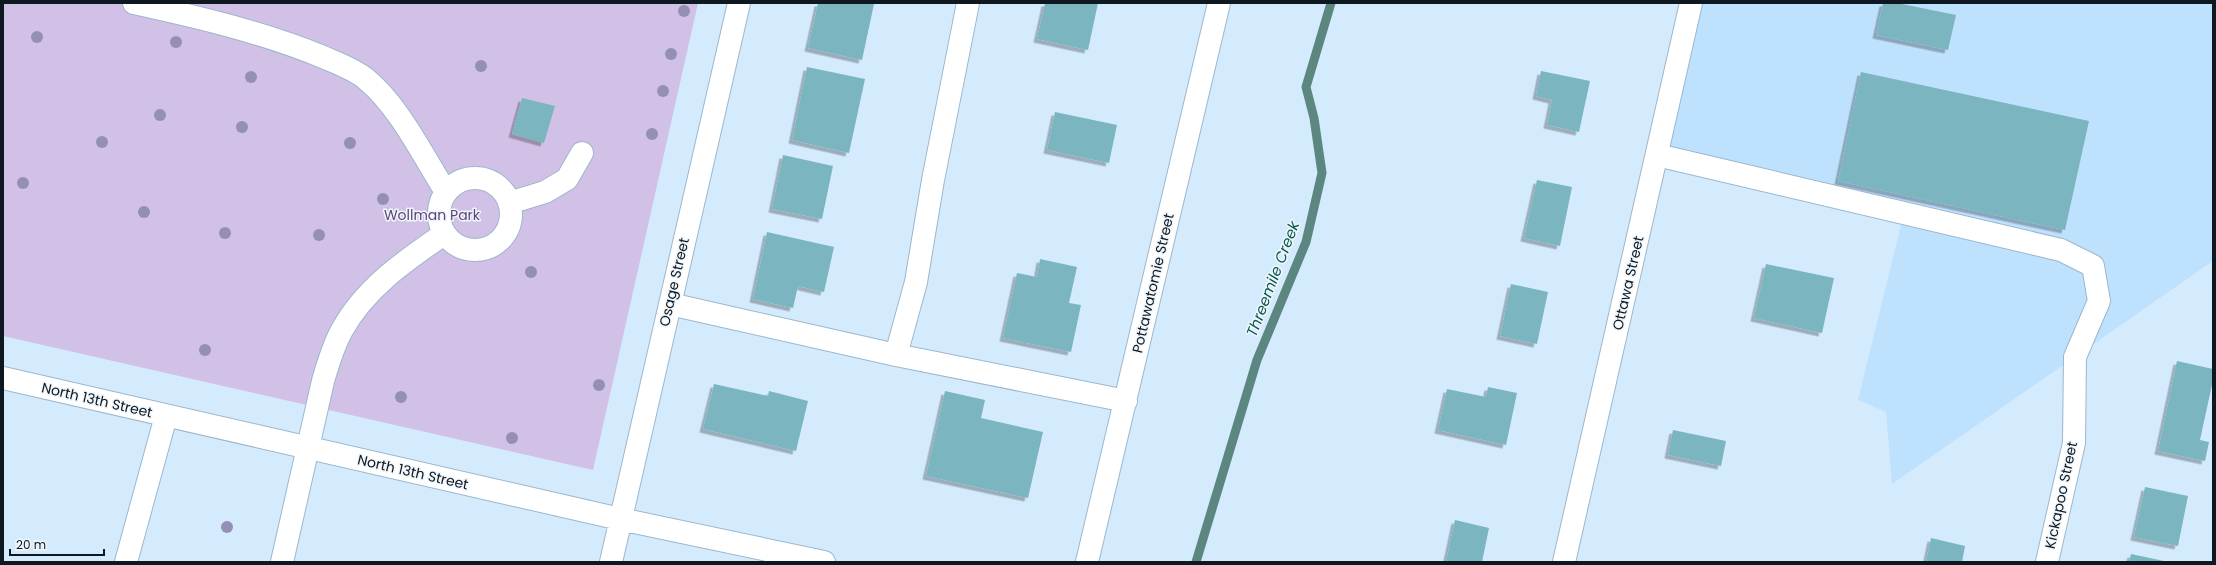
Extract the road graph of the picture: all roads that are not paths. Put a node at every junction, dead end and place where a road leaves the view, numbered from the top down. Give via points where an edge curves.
1 (134, 3) edge
2 (739, 3) edge
3 (968, 3) edge
4 (1220, 3) edge
5 (1691, 3) edge
6 (582, 153) dead end
7 (1656, 155) junction
8 (446, 192) junction
9 (509, 203) junction
10 (444, 234) junction
11 (670, 304) junction
12 (896, 355) junction
13 (3, 378) edge
14 (1126, 401) junction
15 (166, 416) junction
16 (309, 448) junction
17 (620, 519) junction
18 (126, 562) edge
19 (282, 562) edge
20 (610, 562) edge
21 (824, 562) edge
22 (1087, 562) edge
23 (1564, 562) edge
24 (2047, 562) edge

1 - 8 street via 236,28 304,49 366,79 394,109
2 - 11 street, Osage Street
3 - 12 street via 916,282
4 - 14 street, Pottawatomie Street
5 - 7 street, Ottawa Street
6 - 9 street via 567,179 545,192
7 - 23 street, Ottawa Street
7 - 24 street, Kickapoo Street via 2061,250 2092,266 2099,301 2075,357 2074,443
8 - 9 street via 461,181 473,178 485,180 495,184
8 - 10 street via 439,207 439,219
9 - 10 street via 509,227 503,238 494,245 482,250 470,250 458,247
10 - 16 street via 415,253 380,282 360,303 342,330 323,381
11 - 12 street
11 - 17 street, Osage Street
12 - 14 street
13 - 15 street, North 13th Street
14 - 22 street, Pottawatomie Street
15 - 16 street, North 13th Street
15 - 18 street
16 - 17 street, North 13th Street
16 - 19 street
17 - 20 street, Osage Street
17 - 21 street, North 13th Street

